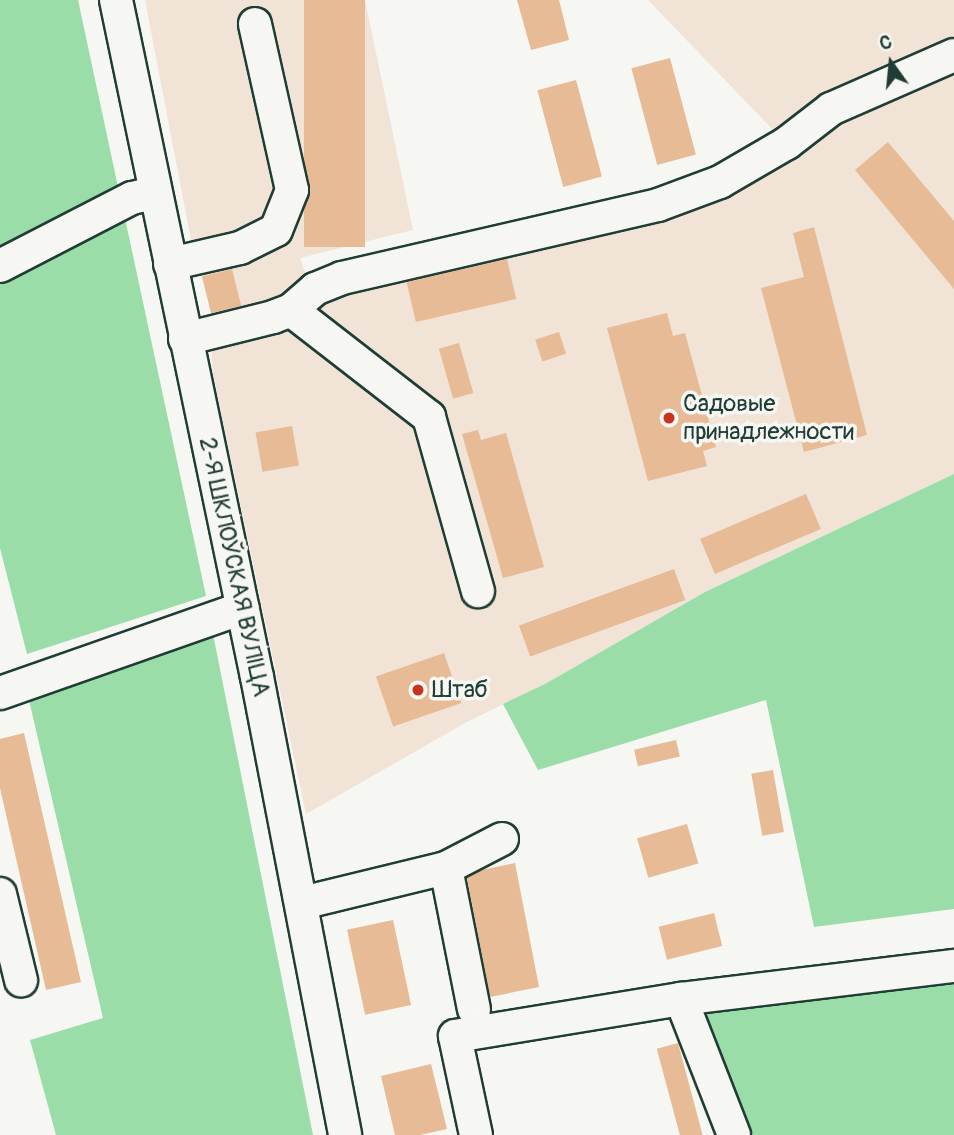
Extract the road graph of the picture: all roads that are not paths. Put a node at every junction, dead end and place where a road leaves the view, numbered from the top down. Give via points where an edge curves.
1 (116, 0) edge
2 (255, 24) dead end
3 (954, 37) edge
4 (954, 55) edge
5 (924, 67) junction
6 (154, 193) junction
7 (170, 264) junction
8 (0, 266) edge
9 (291, 310) junction
10 (185, 339) junction
11 (478, 591) dead end
12 (243, 608) junction
13 (0, 693) edge
14 (502, 839) dead end
15 (446, 868) junction
16 (0, 894) edge
17 (302, 903) junction
18 (954, 966) edge
19 (21, 980) dead end
20 (681, 999) junction
21 (474, 1009) dead end
22 (345, 1135) edge
23 (475, 1135) edge
24 (734, 1135) edge

1 - 6 street, 2-Я ШКЛОЎСКАЯ ВУЛІЦА
2 - 7 street via 292,190 275,230 240,248
3 - 5 street
4 - 5 street
5 - 9 street via 831,109 787,143 720,182 658,205 342,278 315,289
6 - 7 street, 2-Я ШКЛОЎСКАЯ ВУЛІЦА
6 - 8 street via 132,198
7 - 10 street, 2-Я ШКЛОЎСКАЯ ВУЛІЦА
9 - 10 street
9 - 11 street via 429,417
10 - 12 street, 2-Я ШКЛОЎСКАЯ ВУЛІЦА
12 - 13 street
12 - 17 street, 2-Я ШКЛОЎСКАЯ ВУЛІЦА
14 - 15 street
15 - 17 street
15 - 21 street
16 - 19 street
17 - 22 street, 2-Я ШКЛОЎСКАЯ ВУЛІЦА
18 - 20 street
20 - 23 street via 455,1036
20 - 24 street

